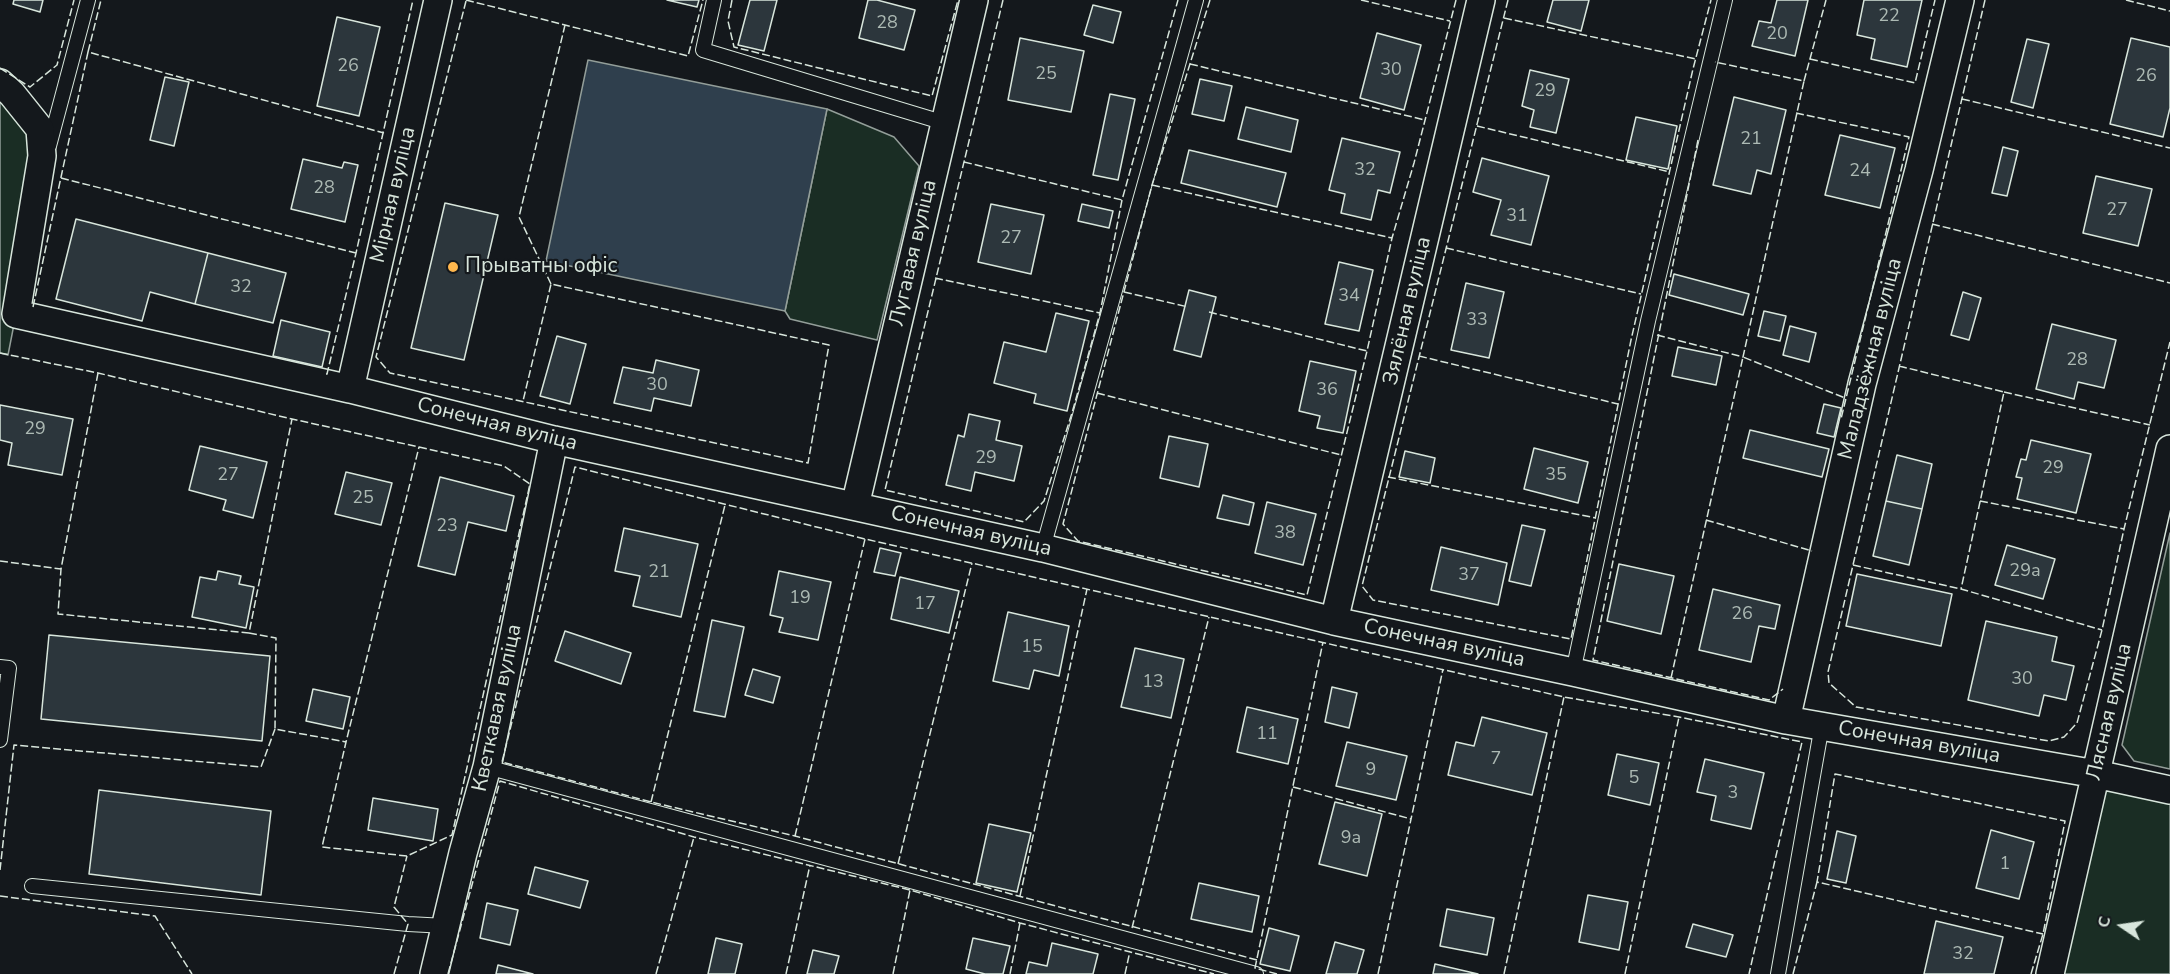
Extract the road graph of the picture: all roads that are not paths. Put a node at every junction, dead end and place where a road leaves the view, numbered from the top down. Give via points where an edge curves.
1 (88, 0) edge
2 (438, 0) edge
3 (714, 0) edge
4 (974, 0) edge
5 (1196, 0) edge
6 (1481, 0) edge
7 (1725, 0) edge
8 (1960, 0) edge
9 (0, 83) edge
10 (945, 123) junction
11 (37, 192) junction
12 (350, 389) junction
13 (554, 440) junction
14 (2170, 449) edge
15 (855, 506) junction
16 (1043, 548) junction
17 (1334, 621) junction
18 (0, 667) edge
19 (1573, 672) junction
20 (1786, 720) junction
21 (1822, 725) junction
22 (0, 740) edge
23 (487, 767) junction
24 (2096, 774) junction
25 (2170, 790) edge
26 (32, 886) dead end
27 (446, 926) junction
28 (434, 974) edge
29 (1256, 974) edge
30 (1778, 974) edge
31 (2050, 974) edge

1 - 11 lane
2 - 12 street, Мірная вуліца
3 - 10 lane via 703,50
4 - 10 street, Лугавая вуліца
5 - 16 lane
6 - 17 street, Зялёная вуліца
7 - 19 lane via 1648,321
8 - 20 street, Маладзёжная вуліца via 1862,384
9 - 11 street, Сонечная вуліца via 40,129 42,156
10 - 15 street, Лугавая вуліца
11 - 12 street, Сонечная вуліца via 16,314
12 - 13 street, Сонечная вуліца
13 - 15 street, Сонечная вуліца
13 - 23 street, Кветкавая вуліца
14 - 24 street, Лясная вуліца
15 - 16 street, Сонечная вуліца
16 - 17 street, Сонечная вуліца
17 - 19 street, Сонечная вуліца
18 - 22 lane via 9,668
19 - 20 street, Сонечная вуліца
20 - 21 street, Сонечная вуліца
21 - 24 street, Сонечная вуліца
21 - 30 lane
23 - 27 street, Кветкавая вуліца
23 - 29 lane
24 - 25 street, Сонечная вуліца
24 - 31 street, Лясная вуліца
26 - 27 lane
27 - 28 street, Кветкавая вуліца

